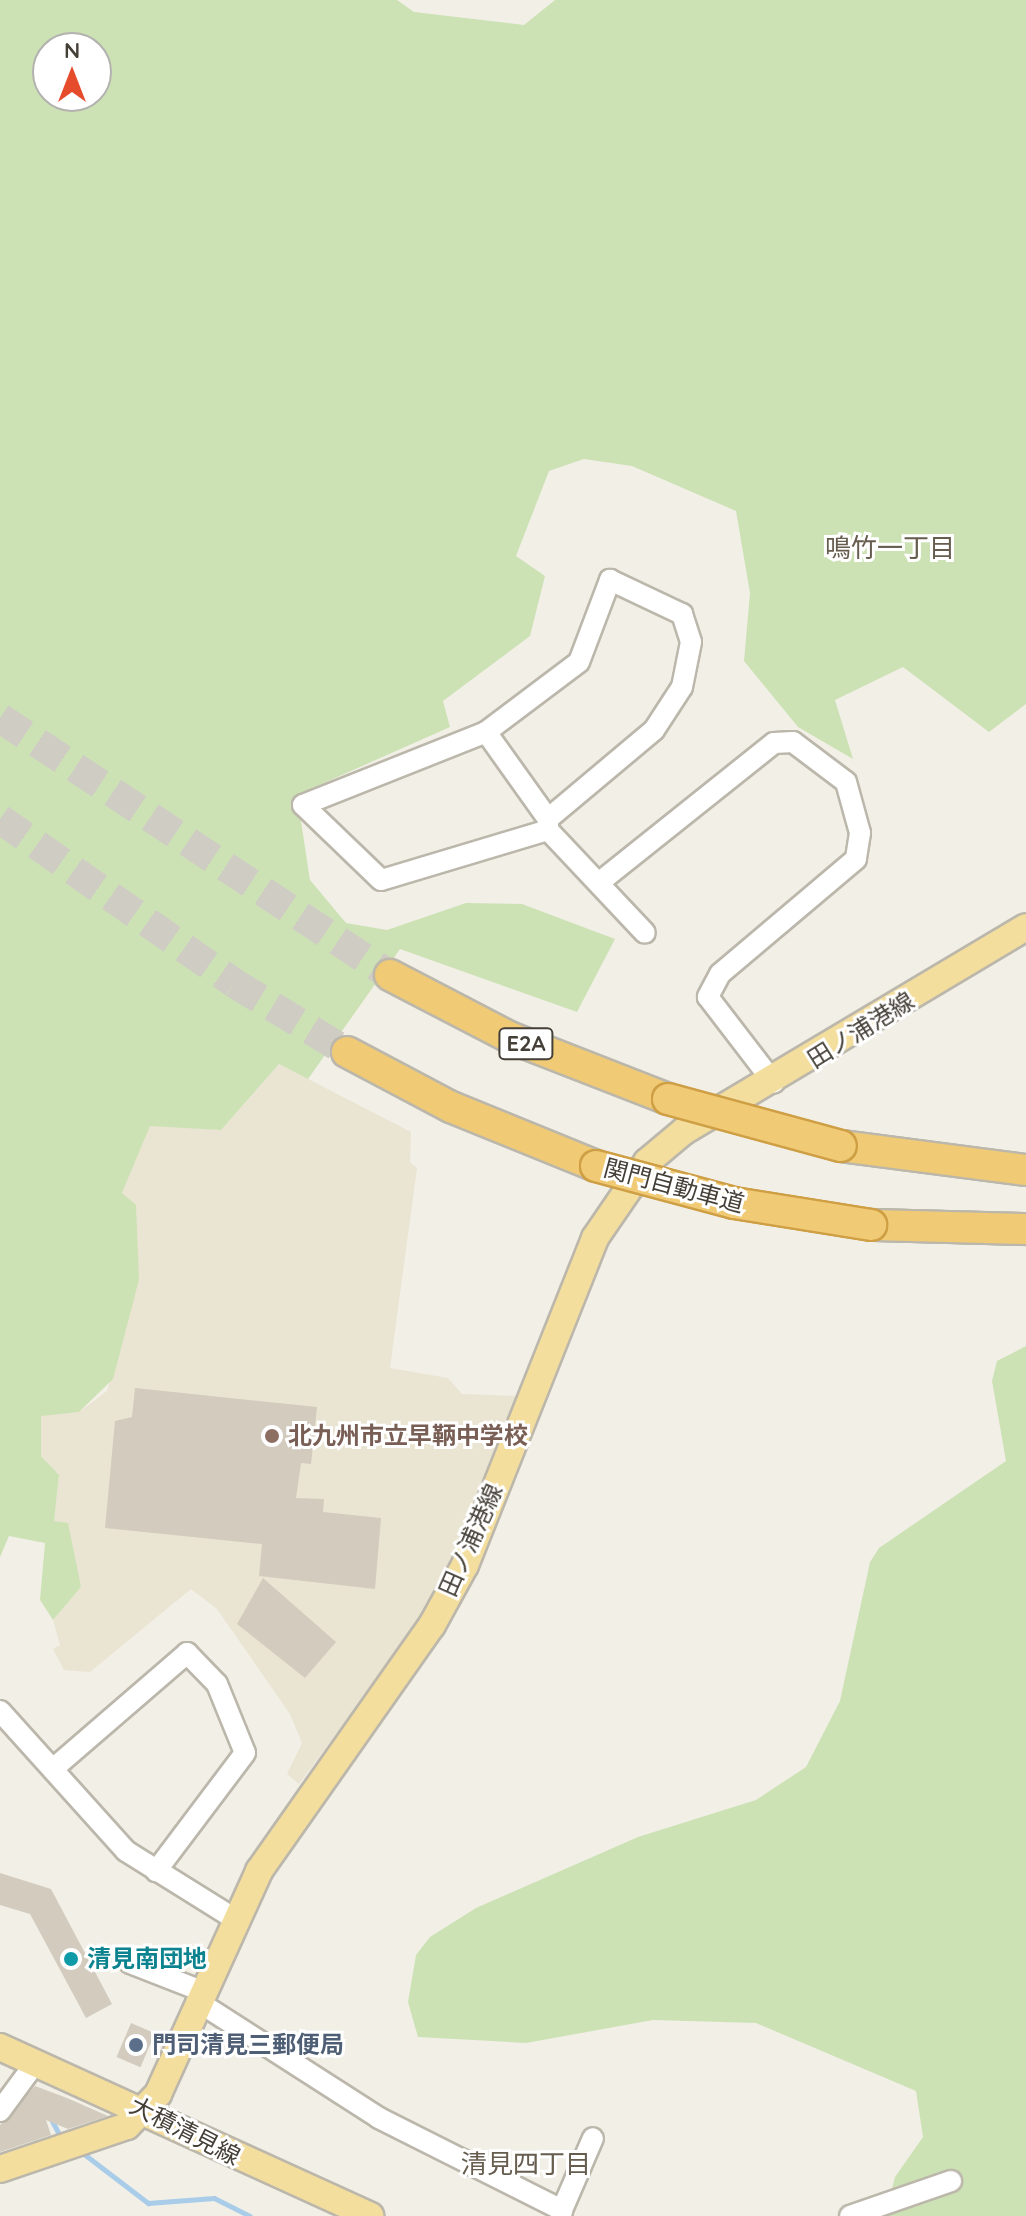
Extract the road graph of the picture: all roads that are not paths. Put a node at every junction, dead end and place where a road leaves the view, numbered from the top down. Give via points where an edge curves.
1 (486, 732) junction
2 (548, 824) junction
3 (601, 881) junction
4 (1026, 927) edge
5 (645, 933) dead end
6 (390, 975) tunnel mouth
7 (347, 1052) tunnel mouth
8 (774, 1083) junction
9 (1026, 1170) edge
10 (1026, 1229) edge
11 (0, 1711) edge
12 (54, 1768) junction
13 (156, 1871) junction
14 (235, 1919) junction
15 (130, 1963) dead end
16 (199, 1996) junction
17 (0, 2047) edge
18 (36, 2062) junction
19 (0, 2110) edge
20 (147, 2111) junction
21 (593, 2138) dead end
22 (0, 2169) edge
23 (951, 2181) dead end
24 (562, 2213) edge
25 (370, 2216) edge
26 (850, 2216) edge

1 - 2 street
1 - 2 street via 303,805 381,880
1 - 2 street via 579,662 610,580 682,614 691,642 682,687 661,720
2 - 3 street
3 - 5 street
3 - 8 street via 774,743 793,742 846,782 860,833 856,859 720,974 708,997
4 - 8 main road, 田ノ浦港線
6 - 9 highway, E2A, bridge via 509,1037 668,1099 841,1146
7 - 10 highway, 関門自動車道, bridge via 451,1107 596,1166 734,1203 871,1225
8 - 14 main road, 田ノ浦港線 via 684,1131 618,1197 540,1369 465,1565 432,1625 259,1871
11 - 12 street
12 - 13 street via 126,1851
12 - 13 street via 187,1653 217,1684 245,1753
13 - 14 street
14 - 16 main road, 田ノ浦港線
15 - 16 street
16 - 20 main road, 田ノ浦港線
16 - 24 street via 379,2118
17 - 18 main road, 大積清見線
18 - 19 street
18 - 20 main road, 大積清見線
20 - 22 main road via 127,2126
20 - 25 main road, 大積清見線 via 165,2127
21 - 24 street
23 - 26 street

